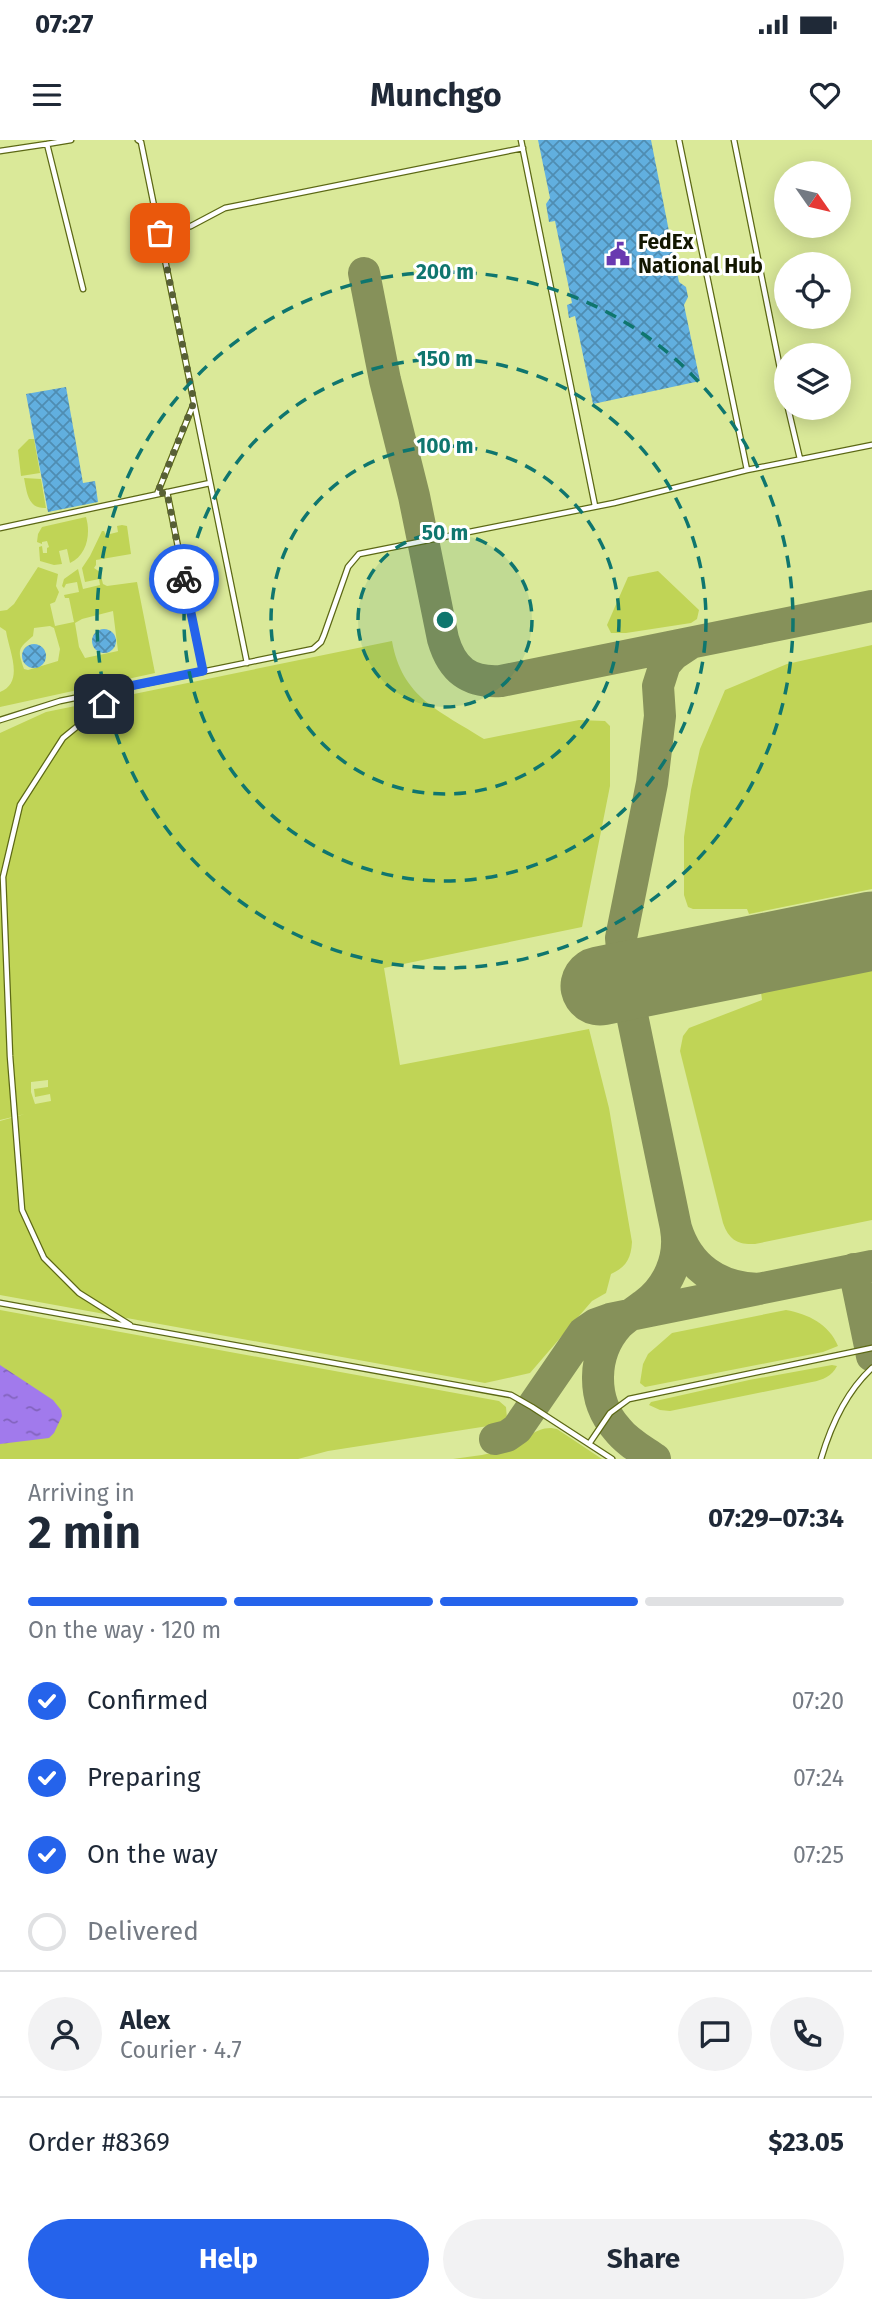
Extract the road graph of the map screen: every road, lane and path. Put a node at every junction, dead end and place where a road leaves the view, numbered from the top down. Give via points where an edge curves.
1 (71, 140) edge
2 (138, 140) edge
3 (521, 140) edge
4 (679, 140) edge
5 (734, 140) edge
6 (47, 144) junction
7 (523, 148) junction
8 (0, 152) edge
9 (160, 233) junction
10 (83, 289) dead end
11 (775, 343) edge
12 (194, 402) junction
13 (791, 420) edge
14 (872, 444) edge
15 (800, 458) junction
16 (747, 470) junction
17 (210, 483) junction
18 (167, 492) junction
19 (157, 494) junction
20 (595, 506) junction
21 (0, 528) edge
22 (247, 663) junction
23 (203, 671) junction
24 (125, 687) junction
25 (0, 720) edge
26 (0, 1303) edge
27 (134, 1327) junction
28 (872, 1349) edge
29 (872, 1368) edge
30 (589, 1444) junction
31 (612, 1459) edge
32 (821, 1459) edge

1 - 6 lane
2 - 9 lane
3 - 7 lane
4 - 16 lane
5 - 11 lane
6 - 8 lane
6 - 10 lane
7 - 9 lane via 225,208 191,226
7 - 20 lane
9 - 12 lane
12 - 17 lane
12 - 19 lane
13 - 15 lane
14 - 15 lane
15 - 16 lane
16 - 20 lane
17 - 18 lane
17 - 22 lane
18 - 19 lane
18 - 23 lane
19 - 21 lane
20 - 22 lane via 359,554 348,567 317,645
22 - 23 lane
23 - 24 lane
24 - 25 lane
24 - 27 lane via 63,738 27,793 3,877 22,1210 44,1258 79,1293
26 - 27 lane
27 - 30 lane via 510,1395
28 - 30 lane via 629,1399 610,1413
29 - 32 lane via 843,1403
30 - 31 lane

